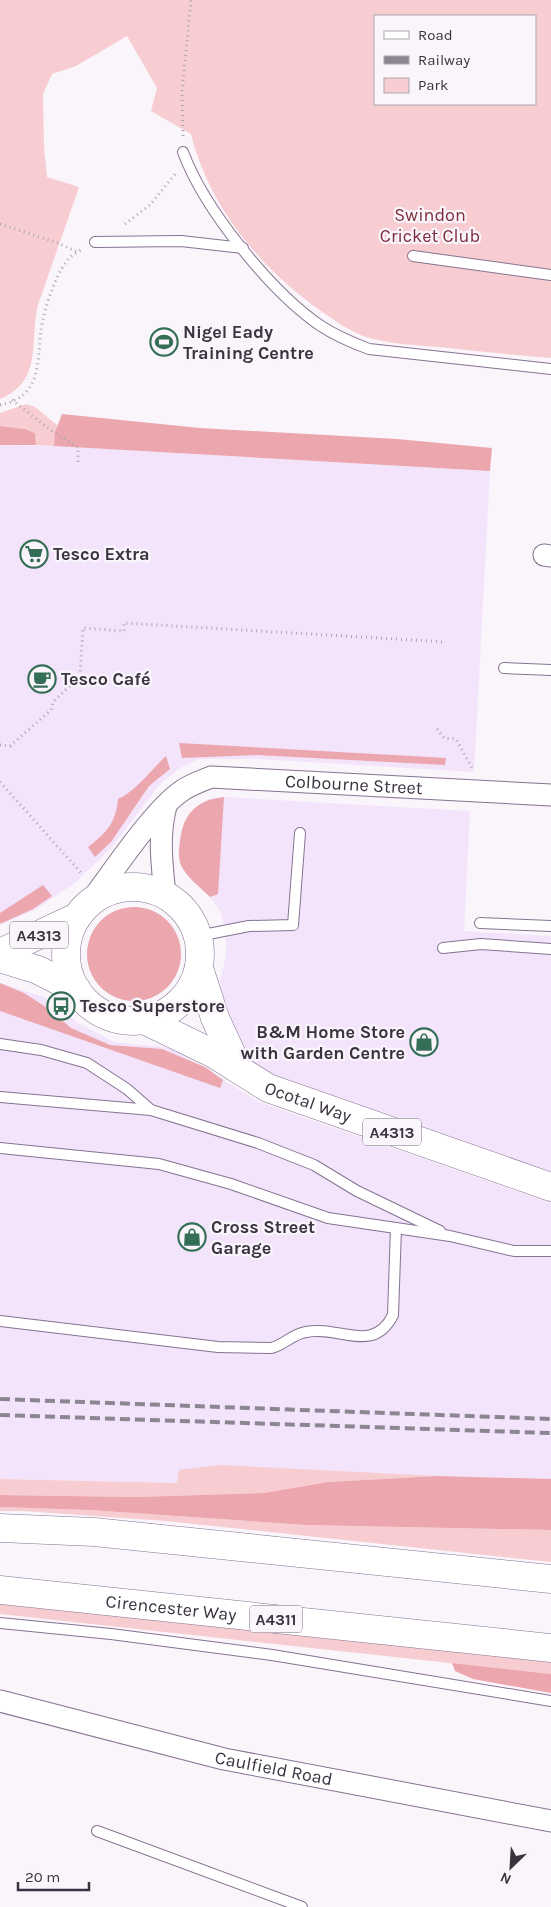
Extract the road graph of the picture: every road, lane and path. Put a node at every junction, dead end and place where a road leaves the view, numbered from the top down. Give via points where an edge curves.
1 (191, 0) edge
2 (183, 152) junction
3 (0, 224) edge
4 (95, 242) junction
5 (243, 248) junction
6 (77, 252) junction
7 (413, 256) dead end
8 (551, 275) edge
9 (551, 369) edge
10 (12, 400) junction
11 (0, 405) edge
12 (78, 465) dead end
13 (446, 642) dead end
14 (504, 668) dead end
15 (551, 670) edge
16 (437, 729) dead end
17 (0, 745) edge
18 (0, 782) edge
19 (471, 790) junction
20 (551, 795) edge
21 (166, 806) junction
22 (300, 833) dead end
23 (165, 895) junction
24 (88, 904) junction
25 (480, 923) dead end
26 (551, 926) edge
27 (198, 936) junction
28 (443, 948) dead end
29 (551, 949) edge
30 (0, 953) edge
31 (0, 958) edge
32 (199, 968) junction
33 (77, 990) junction
34 (144, 1020) junction
35 (0, 1044) edge
36 (238, 1068) junction
37 (0, 1097) edge
38 (151, 1110) junction
39 (0, 1148) edge
40 (551, 1188) edge
41 (396, 1228) junction
42 (450, 1236) junction
43 (551, 1251) edge
44 (0, 1321) edge
45 (0, 1528) edge
46 (551, 1579) edge
47 (0, 1590) edge
48 (0, 1623) edge
49 (551, 1648) edge
50 (0, 1701) edge
51 (551, 1701) edge
52 (551, 1821) edge
53 (97, 1831) dead end
54 (302, 1907) edge

1 - 2 path via 182,93
2 - 4 path via 175,173 150,205
2 - 5 lane via 197,185
3 - 6 path via 58,242
4 - 5 lane via 181,241
4 - 6 path
5 - 9 lane via 299,310 350,342 369,349
6 - 10 path via 60,272 43,317 40,359 33,381
7 - 8 lane
10 - 11 path
10 - 12 path via 78,447
13 - 17 path via 124,623 124,631 83,628 80,676 53,702 51,710 17,740 10,746
14 - 15 lane
16 - 19 path via 444,738 456,739 472,768
18 - 24 path
19 - 20 street, Colbourne Street
19 - 21 street, Colbourne Street via 212,777 182,790
21 - 23 street via 161,823 160,848
21 - 24 street, Colbourne Street
22 - 27 lane via 293,925 249,926
23 - 24 main road, A4313 via 146,888 126,887 107,892
23 - 27 main road, A4313 via 186,912
24 - 30 main road, A4313
24 - 33 main road, A4313 via 71,929 66,950 68,970
25 - 26 lane
27 - 32 main road, A4313
28 - 29 lane via 481,944
31 - 33 main road, A4313 via 38,970
32 - 34 main road, A4313 via 192,987 179,1003 163,1014
32 - 36 main road, A4313 via 214,1018
33 - 34 main road, A4313 via 87,1002 106,1014 120,1020
34 - 36 main road, Ocotal Way / A4313
35 - 38 lane via 41,1050 87,1063 109,1076
36 - 40 main road, Ocotal Way / A4313 via 268,1088
37 - 38 lane
38 - 42 lane via 258,1142 314,1165 357,1191
39 - 41 lane via 159,1164 231,1184 328,1218
41 - 42 lane
41 - 44 lane via 394,1316 376,1336 305,1332 288,1338 277,1347 246,1348
42 - 43 lane via 514,1251
45 - 46 main road via 94,1532
47 - 49 main road, Cirencester Way / A4311
48 - 51 lane via 272,1655
50 - 52 street, Caulfield Road via 224,1759
53 - 54 lane

